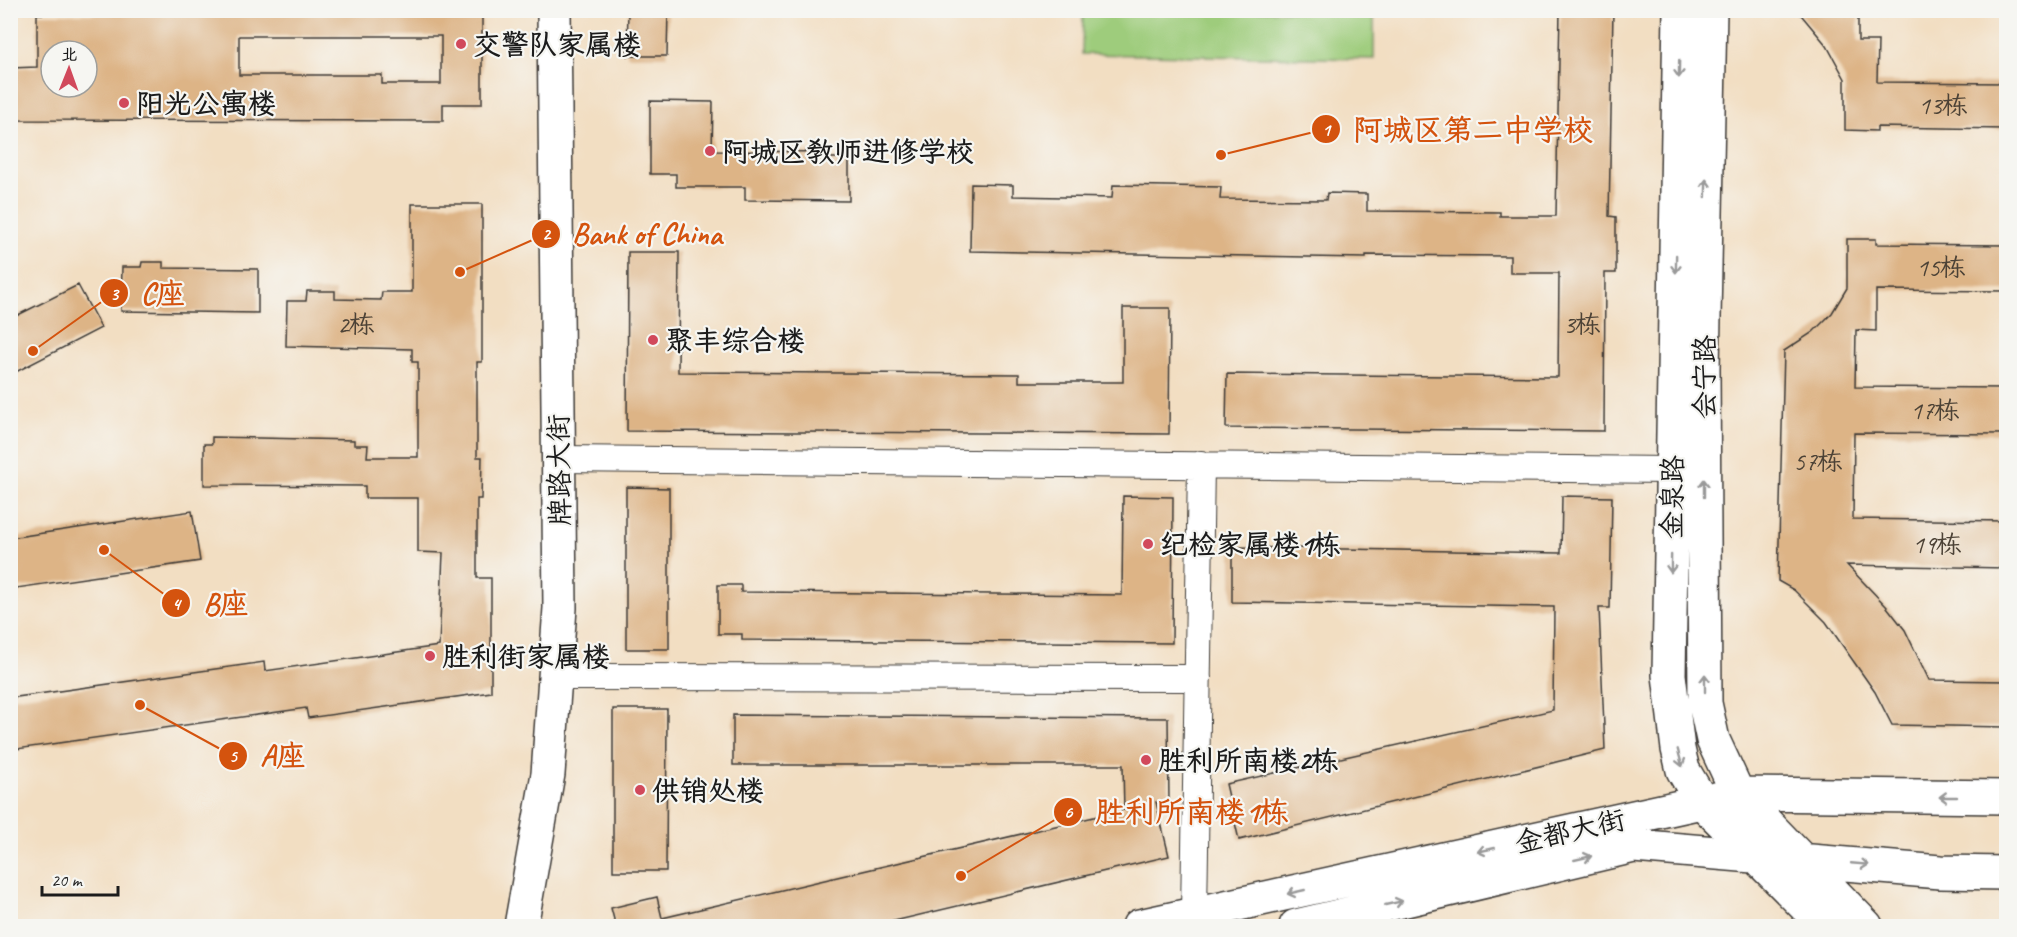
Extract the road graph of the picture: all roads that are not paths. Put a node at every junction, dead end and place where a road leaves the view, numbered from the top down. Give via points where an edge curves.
1 (554, 10) edge
2 (1680, 10) edge
3 (1710, 10) edge
4 (558, 459) junction
5 (1201, 464) junction
6 (1672, 470) junction
7 (555, 676) junction
8 (1198, 678) junction
9 (1738, 794) junction
10 (2007, 797) edge
11 (1702, 802) junction
12 (1755, 856) junction
13 (1798, 859) junction
14 (2007, 873) edge
15 (1194, 914) junction
16 (522, 927) edge
17 (1139, 927) edge
18 (1296, 927) edge
19 (1825, 927) edge
20 (1866, 927) edge

1 - 4 main road, 牌路大街
2 -> 6 main road, 金泉路
9 -> 3 main road, 会宁路 via 1713,740 1705,703 1703,368
4 - 5 street
4 - 7 main road, 牌路大街 via 560,608
5 - 6 street
5 - 8 street
6 -> 11 main road, 金泉路 via 1672,713 1683,770
7 - 8 street
7 - 16 main road, 牌路大街 via 548,774
8 - 15 street
10 -> 9 main road, 金都大街
9 - 11 main road, 金都大街
9 - 13 main road, 会宁路
11 - 12 main road, 金泉路
11 -> 15 main road, 金都大街
12 - 13 main road, 金都大街
18 -> 12 main road, 金都大街 via 1634,846
12 - 19 main road, 金泉路
13 -> 14 main road, 金都大街 via 1940,872
13 - 20 main road
15 - 17 main road, 金都大街

